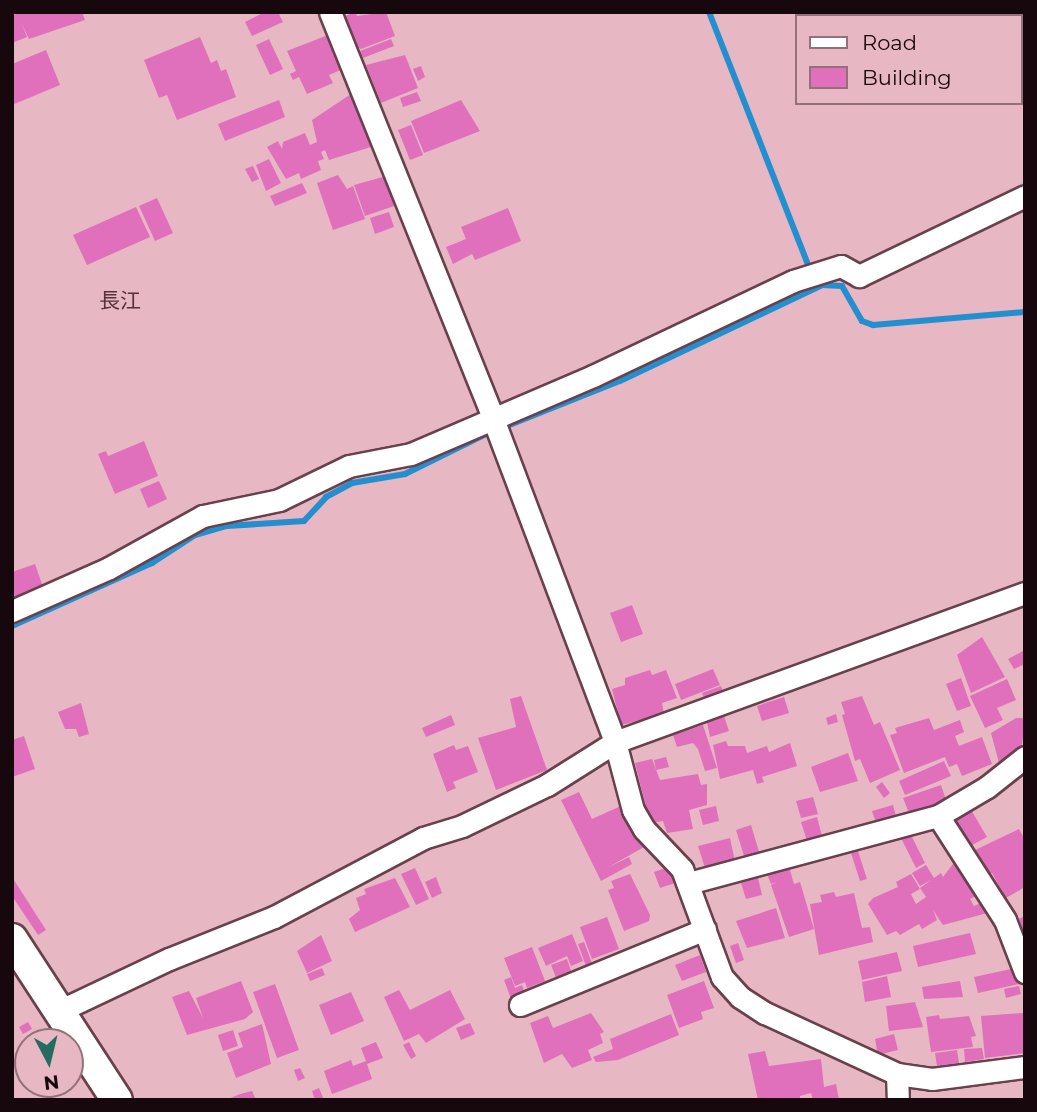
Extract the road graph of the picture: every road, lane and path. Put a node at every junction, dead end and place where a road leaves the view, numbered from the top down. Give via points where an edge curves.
1 (330, 12) edge
2 (1025, 196) edge
3 (492, 416) junction
4 (1025, 593) edge
5 (12, 611) edge
6 (615, 742) junction
7 (1025, 757) edge
8 (938, 816) junction
9 (689, 883) junction
10 (705, 929) junction
11 (12, 939) edge
12 (1025, 972) edge
13 (520, 1005) dead end
14 (59, 1011) junction
15 (1025, 1067) edge
16 (897, 1074) junction
17 (117, 1100) edge
18 (898, 1100) edge

1 - 3 street
2 - 3 street via 859,276 841,266 818,271 593,376
3 - 5 street via 411,454 349,466 278,500 203,516 109,568
3 - 6 street
4 - 6 street
6 - 9 street via 633,810
6 - 14 street via 548,785 462,826 423,838 274,917
7 - 8 street via 987,788
8 - 9 street
8 - 12 street via 1006,920
9 - 10 street
10 - 13 street
10 - 16 street via 722,977 740,997
11 - 14 main road
14 - 17 main road
15 - 16 street via 932,1079
16 - 18 street

